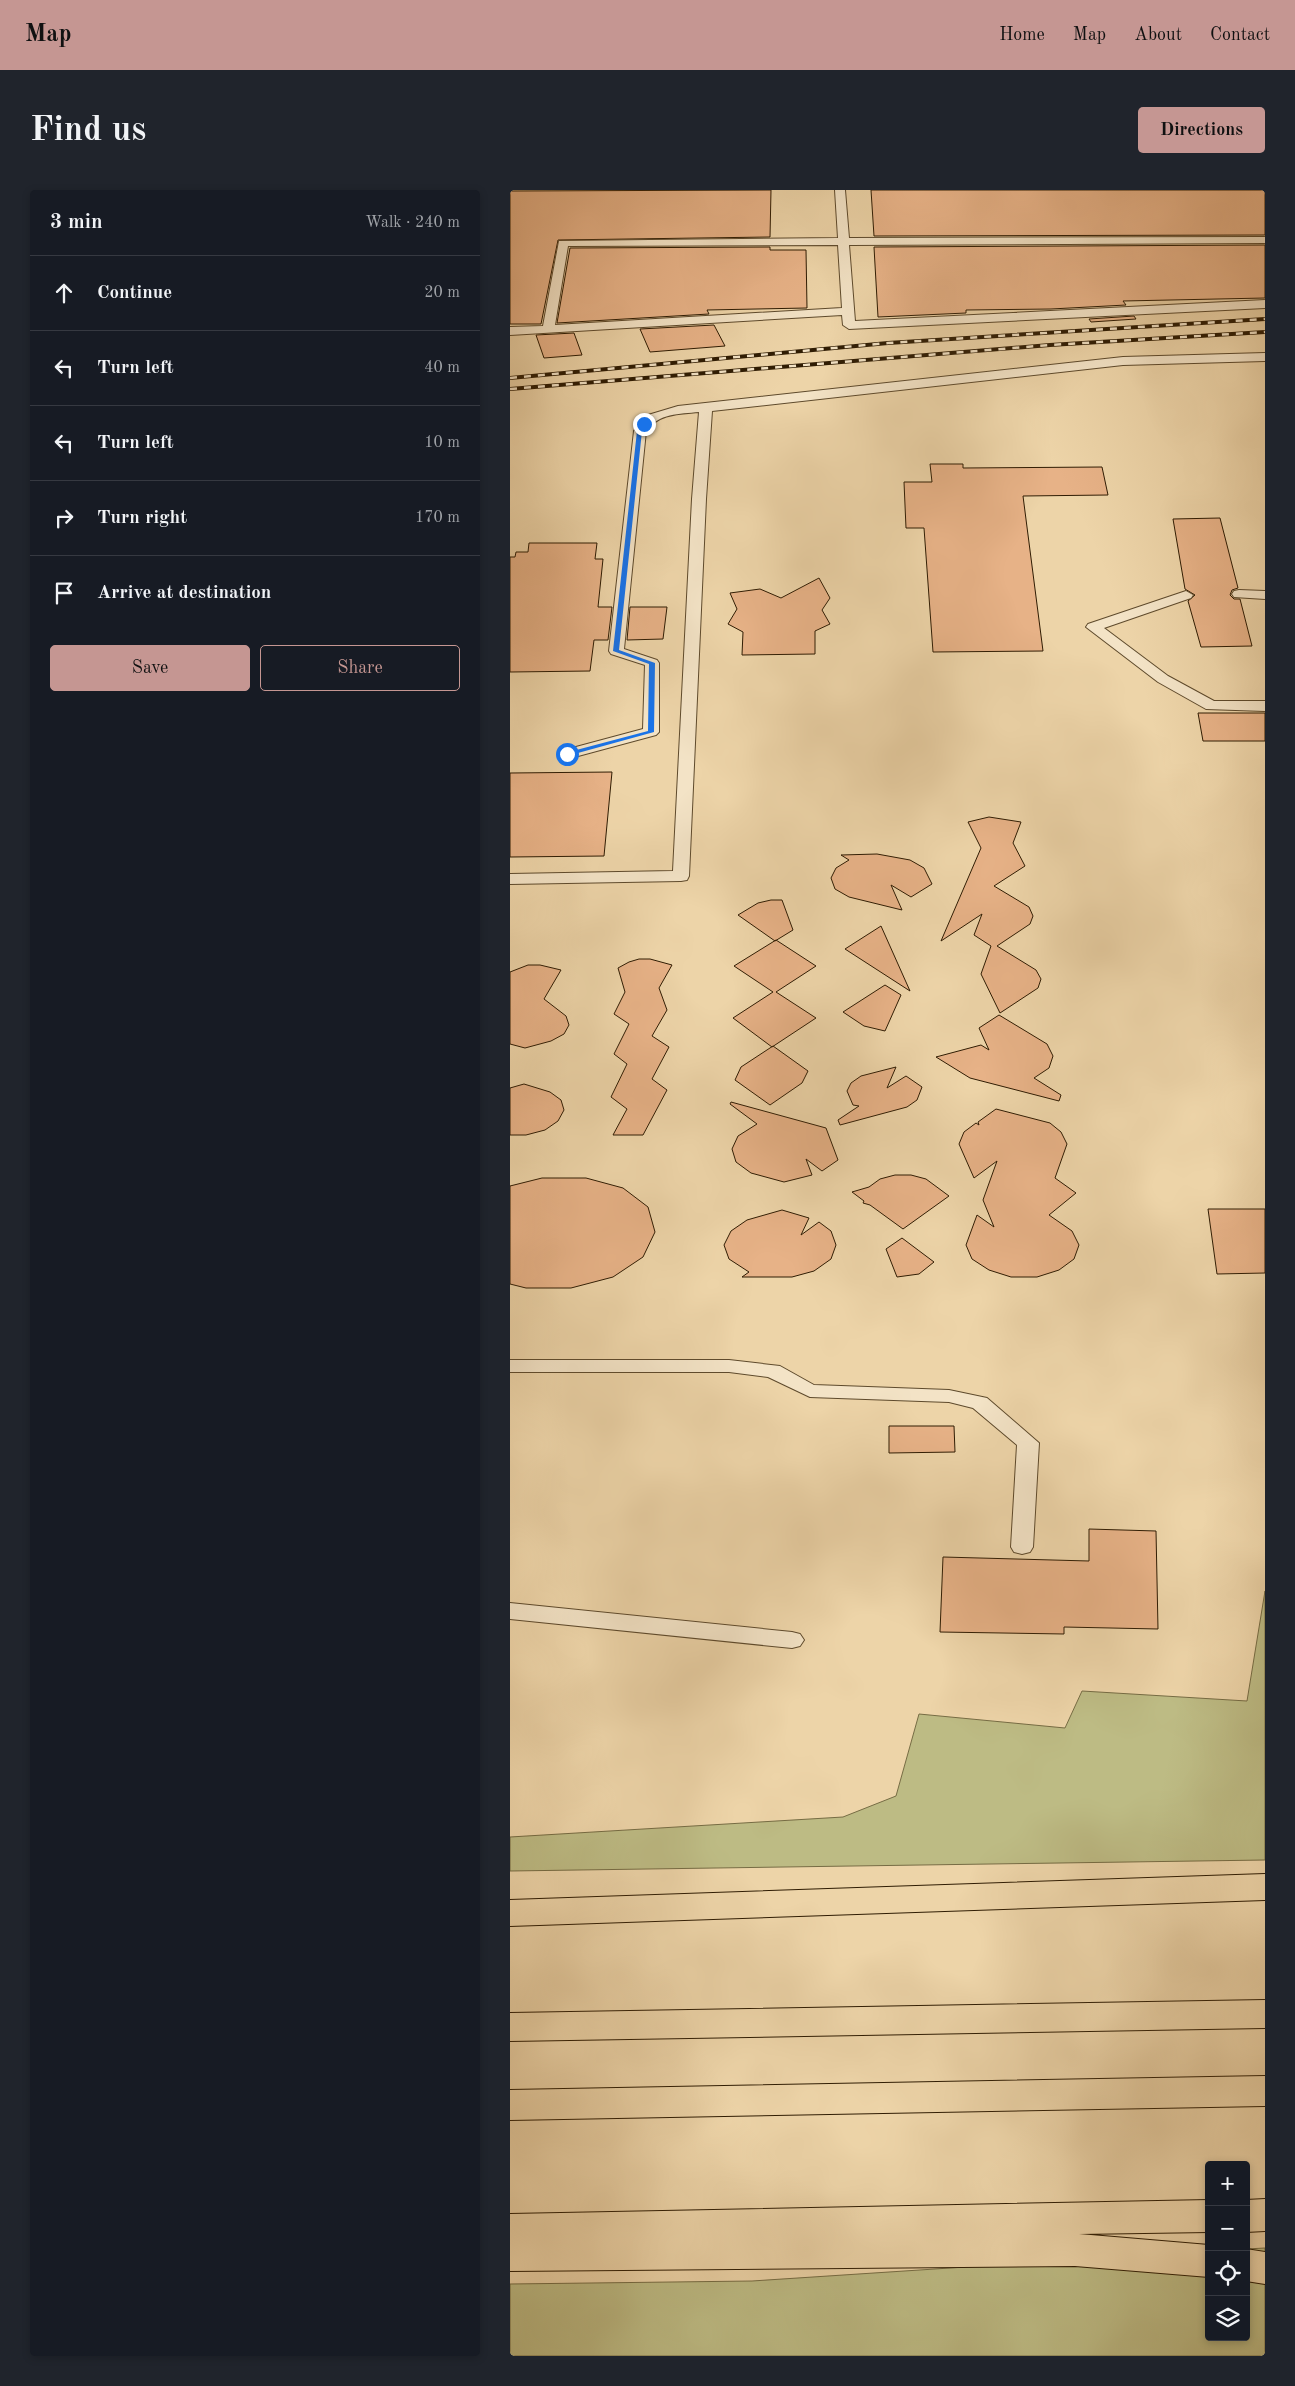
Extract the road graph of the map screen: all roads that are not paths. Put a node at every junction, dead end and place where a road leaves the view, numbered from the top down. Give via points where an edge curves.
1 (840, 190) edge
2 (1265, 240) edge
3 (844, 242) junction
4 (1265, 304) edge
5 (847, 311) junction
6 (548, 329) junction
7 (510, 331) edge
8 (1265, 357) edge
9 (706, 408) junction
10 (1239, 594) dead end
11 (1186, 595) dead end
12 (1265, 595) edge
13 (1265, 706) edge
14 (567, 754) dead end
15 (510, 879) edge
16 (510, 1366) edge
17 (1022, 1547) dead end
18 (510, 1611) edge
19 (792, 1640) dead end
20 (1265, 1887) edge
21 (1265, 1905) edge
22 (510, 1914) edge
23 (1265, 2014) edge
24 (510, 2027) edge
25 (1265, 2091) edge
26 (510, 2105) edge
27 (1265, 2215) edge
28 (1205, 2216) edge
29 (1250, 2216) edge
30 (510, 2230) edge
31 (510, 2255) edge
32 (1205, 2261) edge
33 (1250, 2266) edge
34 (1265, 2268) edge

1 - 3 lane
2 - 3 lane
3 - 5 lane
3 - 6 lane via 563,243
4 - 5 lane via 849,325
5 - 6 lane
6 - 7 lane
8 - 9 lane via 1122,361
9 - 14 lane via 656,414 640,431 616,651 652,663 651,732
9 - 15 lane via 682,876
10 - 12 lane
11 - 13 lane via 1093,627 1163,679 1211,706
16 - 17 lane via 728,1366 773,1371 810,1391 949,1396 980,1403 1028,1443
18 - 19 lane
20 - 22 highway
21 - 22 highway
23 - 24 highway
25 - 26 highway
27 - 29 highway
28 - 30 highway
31 - 32 highway via 1074,2250
33 - 34 highway

